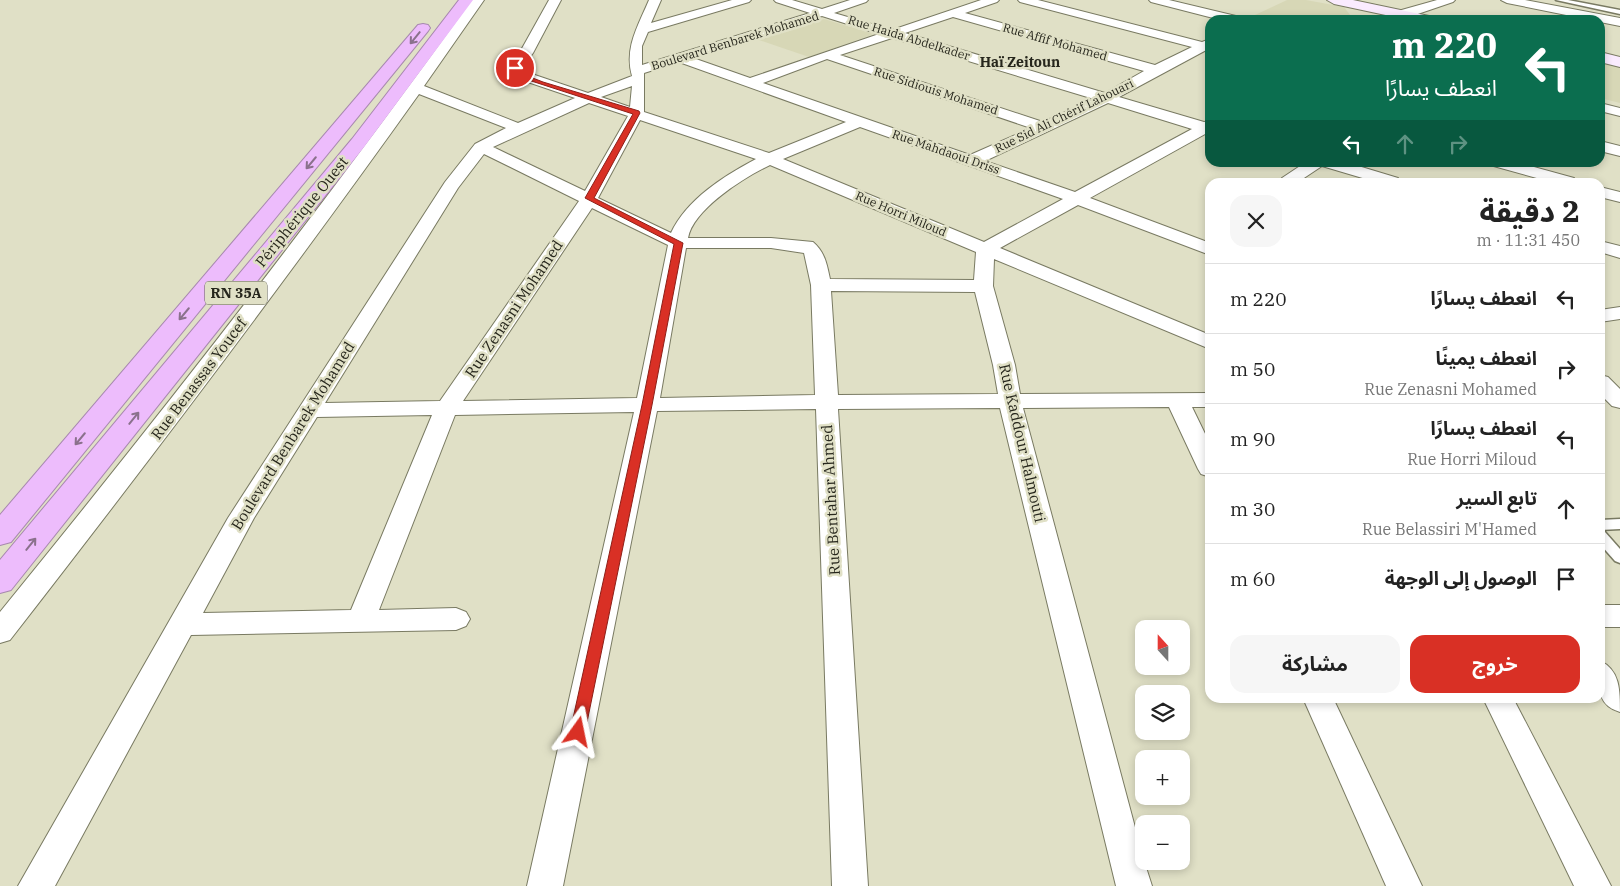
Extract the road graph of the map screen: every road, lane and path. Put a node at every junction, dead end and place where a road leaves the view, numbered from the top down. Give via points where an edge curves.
1 (446, 0) edge
2 (466, 0) edge
3 (478, 0) edge
4 (555, 0) edge
5 (655, 0) edge
6 (745, 0) edge
7 (780, 0) edge
8 (862, 0) edge
9 (993, 0) edge
10 (1024, 0) edge
11 (1155, 0) edge
12 (1449, 0) edge
13 (1507, 0) edge
14 (1558, 0) edge
15 (1345, 1) edge
16 (1620, 12) edge
17 (823, 13) junction
18 (955, 14) junction
19 (1216, 15) edge
20 (1401, 15) edge
21 (1562, 15) edge
22 (1605, 21) edge
23 (1620, 22) edge
24 (642, 30) junction
25 (893, 33) junction
26 (1205, 45) edge
27 (1205, 46) edge
28 (1605, 53) edge
29 (827, 55) junction
30 (1620, 56) edge
31 (681, 58) junction
32 (1605, 58) edge
33 (1620, 62) edge
34 (1156, 70) junction
35 (638, 75) junction
36 (752, 82) junction
37 (417, 88) junction
38 (587, 98) junction
39 (1107, 98) junction
40 (1605, 109) edge
41 (1620, 112) edge
42 (637, 113) junction
43 (858, 122) junction
44 (1205, 126) edge
45 (1044, 127) junction
46 (518, 128) junction
47 (1205, 129) edge
48 (481, 147) junction
49 (1605, 147) edge
50 (1620, 151) edge
51 (767, 158) junction
52 (971, 161) junction
53 (1310, 167) edge
54 (1342, 167) edge
55 (1514, 167) edge
56 (1294, 178) edge
57 (1379, 178) edge
58 (1554, 178) edge
59 (1605, 193) edge
60 (1620, 197) edge
61 (589, 198) junction
62 (1078, 199) junction
63 (1205, 242) edge
64 (678, 243) junction
65 (1605, 248) edge
66 (984, 249) junction
67 (1620, 252) edge
68 (821, 286) junction
69 (983, 286) junction
70 (1205, 341) edge
71 (1177, 400) junction
72 (1205, 400) edge
73 (1010, 401) junction
74 (827, 402) junction
75 (647, 405) junction
76 (446, 409) junction
77 (309, 410) junction
78 (1205, 459) edge
79 (1620, 524) edge
80 (1605, 525) edge
81 (0, 535) edge
82 (1605, 540) edge
83 (1620, 558) edge
84 (0, 582) edge
85 (1605, 616) edge
86 (1620, 616) edge
87 (361, 620) junction
88 (456, 620) dead end
89 (182, 624) junction
90 (0, 632) edge
91 (1605, 680) edge
92 (1620, 700) edge
93 (1320, 703) edge
94 (1501, 703) edge
95 (36, 886) edge
96 (545, 886) edge
97 (850, 886) edge
98 (1134, 886) edge
99 (1404, 886) edge
100 (1594, 886) edge

1 -> 81 highway, Périphérique Ouest / RN 35A
84 -> 2 highway, Périphérique Ouest / RN 35A via 358,143
3 - 37 street, Rue Benassas Youcef
4 - 38 street, Rue Horri Miloud via 515,68 518,74
5 - 24 street, Rue Zenasni Mohamed
6 - 24 street
7 - 17 street, Rue Haida Abdelkader
8 - 17 street, Boulevard Benbarek Mohamed
9 - 18 street
10 - 26 street
11 - 19 street
12 - 20 street
13 - 21 street
14 - 16 lane
15 - 20 main road
17 - 25 street, Rue Haida Abdelkader
17 - 31 street, Boulevard Benbarek Mohamed
18 - 25 street
18 - 34 street, Rue Affif Mohamed
22 - 23 street
24 - 35 street, Rue Zenasni Mohamed via 636,46
25 - 29 street
25 - 39 street, Rue Haida Abdelkader
27 - 34 street, Rue Sid Ali Chérif Lahouari
28 - 30 main road
29 - 36 street
29 - 45 street, Rue Sidiouis Mohamed
31 - 35 street, Boulevard Benbarek Mohamed
31 - 36 street, Rue Mahdaoui Driss
32 - 33 main road
34 - 39 street, Rue Sid Ali Chérif Lahouari
35 - 38 street, Boulevard Benbarek Mohamed
35 - 42 street, Rue Zenasni Mohamed
36 - 43 street, Rue Mahdaoui Driss
37 - 46 street
37 - 90 street, Rue Benassas Youcef via 137,460
38 - 42 street, Rue Horri Miloud
38 - 46 street, Boulevard Benbarek Mohamed
39 - 44 street, Rue Haida Abdelkader
39 - 45 street, Rue Sid Ali Chérif Lahouari
40 - 41 street
42 - 51 street, Rue Horri Miloud
42 - 61 street, Rue Zenasni Mohamed
43 - 51 street
43 - 52 street, Rue Mahdaoui Driss
45 - 52 street, Rue Sid Ali Chérif Lahouari
46 - 48 street, Boulevard Benbarek Mohamed
47 - 62 street
48 - 61 street
48 - 77 street, Boulevard Benbarek Mohamed via 451,186
49 - 50 street
51 - 64 street via 704,200 690,214 680,231
51 - 66 street, Rue Horri Miloud
52 - 62 street, Rue Mahdaoui Driss
53 - 56 street
54 - 57 street
55 - 58 street
59 - 60 street
61 - 64 street
61 - 76 street, Rue Zenasni Mohamed
62 - 63 street, Rue Mahdaoui Driss
62 - 66 street
64 - 68 street, Rue Bentahar Ahmed via 807,246 816,258
64 - 75 street
65 - 67 street
66 - 69 street, Rue Kaddour Halmouti
66 - 70 street, Rue Horri Miloud
68 - 69 street
68 - 74 street, Rue Bentahar Ahmed
69 - 73 street, Rue Kaddour Halmouti
71 - 72 street
71 - 73 street
71 - 78 street
73 - 74 street
73 - 98 street, Rue Kaddour Halmouti
74 - 75 street
74 - 97 street, Rue Bentahar Ahmed
75 - 76 street
75 - 96 street
76 - 77 street
76 - 87 street, Rue Zenasni Mohamed
77 - 89 street, Boulevard Benbarek Mohamed via 241,518
79 - 80 lane
82 - 83 lane
85 - 86 street
87 - 88 street
87 - 89 street
89 - 95 street, Boulevard Benbarek Mohamed
91 - 92 street
93 - 99 street
94 - 100 street

